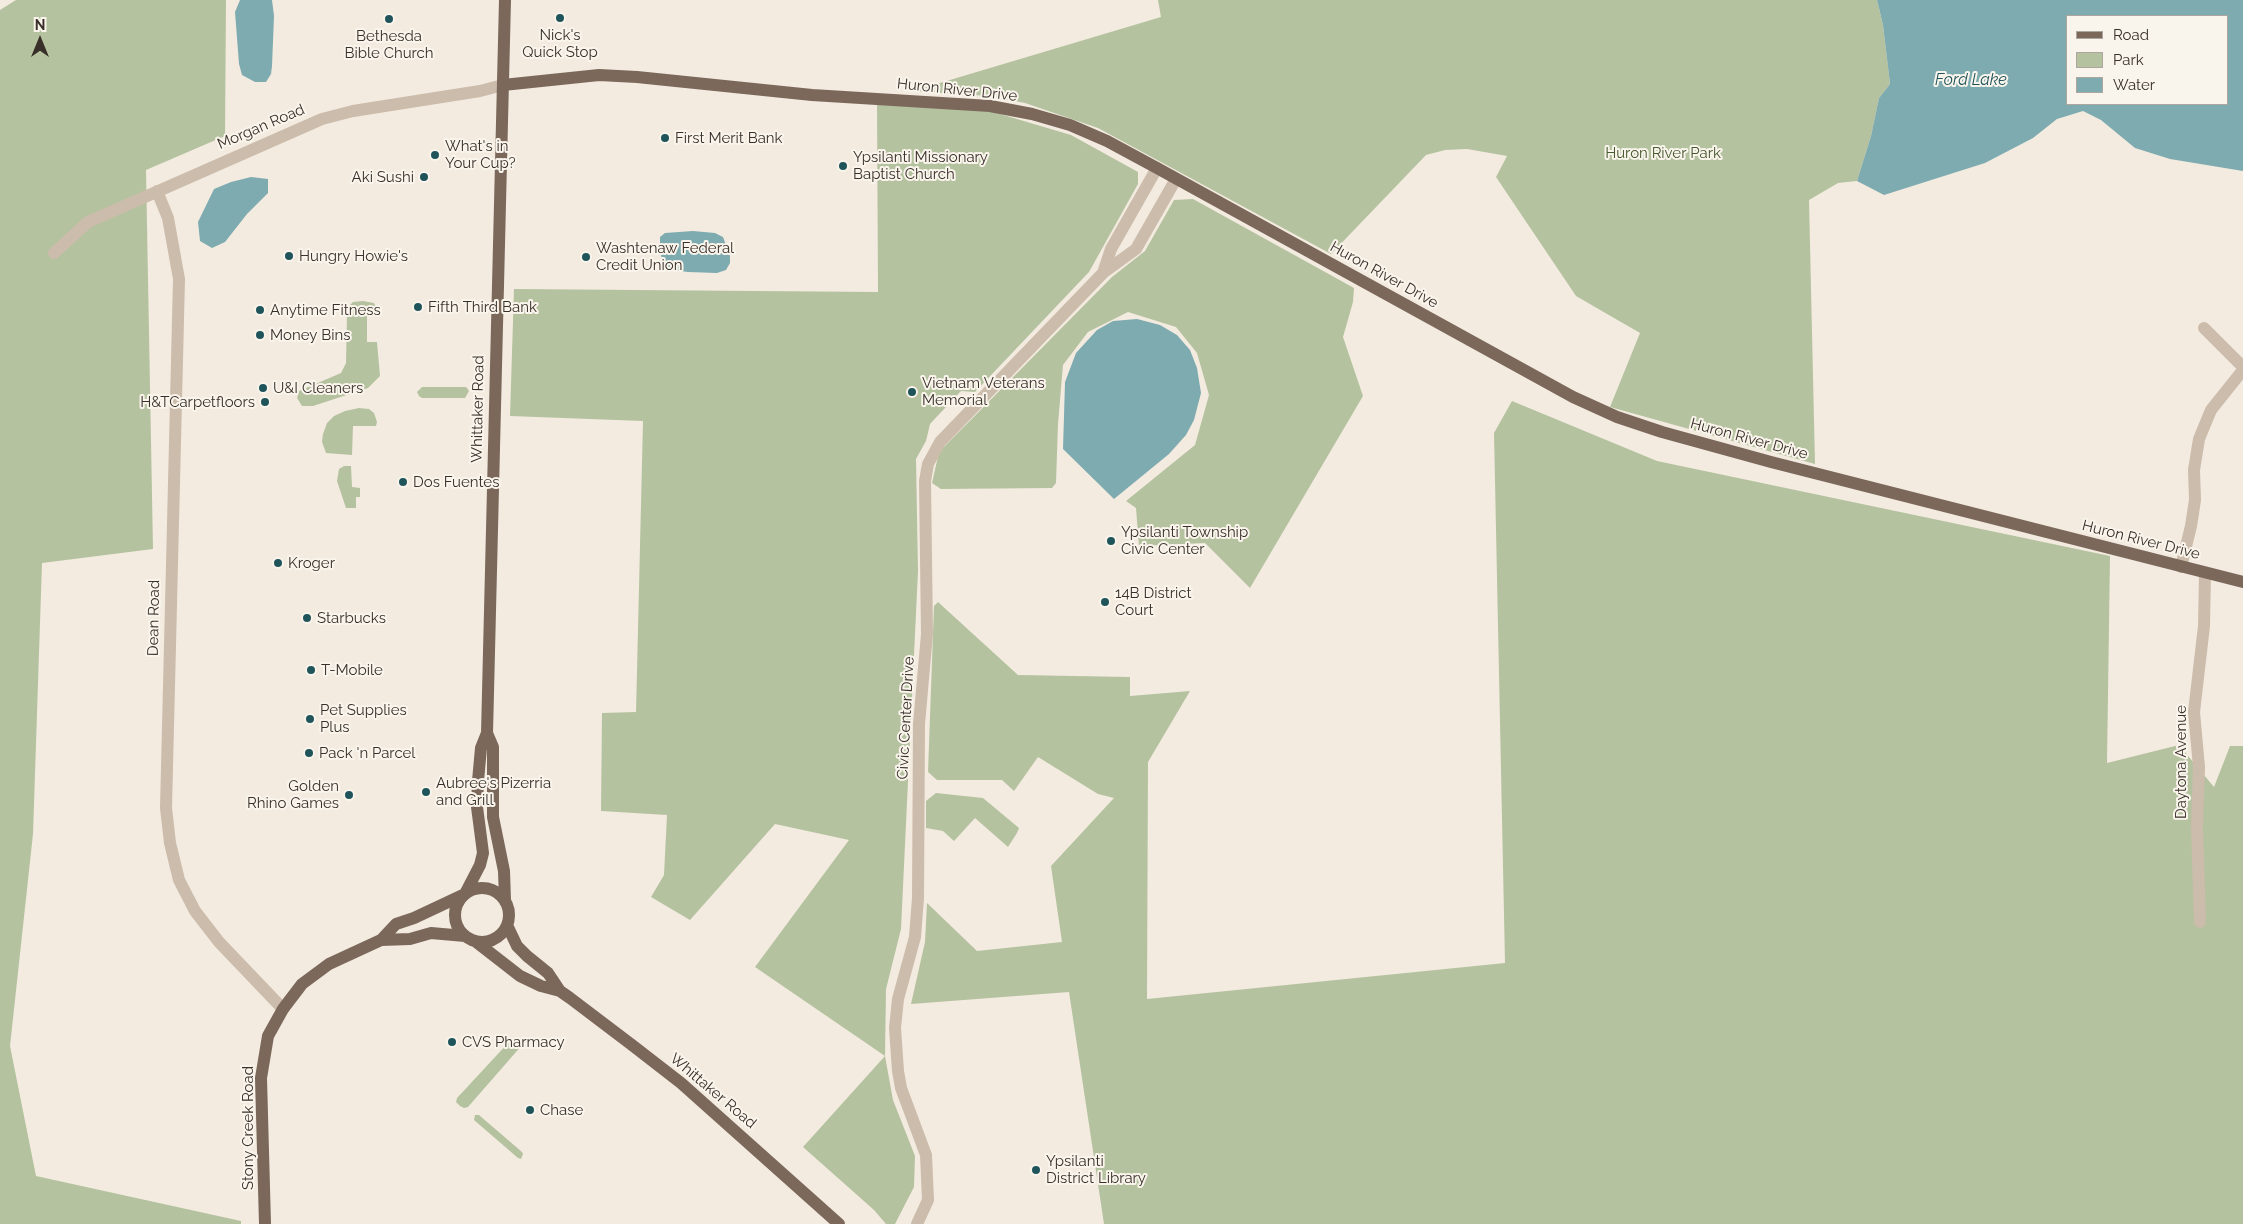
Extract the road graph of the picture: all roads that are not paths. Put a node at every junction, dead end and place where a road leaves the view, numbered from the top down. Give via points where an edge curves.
1 (505, 0) edge
2 (503, 85) junction
3 (1157, 168) junction
4 (1176, 179) junction
5 (157, 191) junction
6 (54, 253) dead end
7 (1103, 273) junction
8 (2204, 328) dead end
9 (2243, 369) edge
10 (2181, 567) junction
11 (2206, 573) junction
12 (2243, 582) edge
13 (487, 734) junction
14 (464, 893) junction
15 (505, 900) junction
16 (2200, 922) dead end
17 (507, 925) junction
18 (470, 939) junction
19 (381, 940) junction
20 (560, 991) junction
21 (283, 1009) junction
22 (265, 1224) edge
23 (838, 1224) edge
24 (917, 1224) edge

1 - 2 main road, Whittaker Road
2 - 3 main road, Huron River Drive via 599,75 636,76 812,95 990,106 1070,125
2 - 5 street, Morgan Road via 322,119
2 - 13 main road, Whittaker Road
3 - 4 main road, Huron River Drive
3 - 7 street, Civic Center Drive via 1111,249
4 - 7 street, Civic Center Drive via 1136,249
4 - 10 main road, Huron River Drive via 1565,393 1616,417 1762,459
5 - 6 street, Morgan Road via 88,222
5 - 21 street, Dean Road via 168,218 179,280 166,808 170,843 179,880 194,911
7 - 24 street, Civic Center Drive via 940,442 928,464 925,481 927,634 919,724 918,898 915,937 898,999 895,1028 902,1088 926,1155 928,1200
8 - 9 street
9 - 10 street via 2211,410 2198,439 2195,500
10 - 11 main road, Huron River Drive
11 - 12 main road, Huron River Drive
11 - 16 street, Daytona Avenue via 2204,626 2194,712 2199,767
13 - 14 main road, Whittaker Road via 481,748 478,772 483,853
13 - 15 main road, Whittaker Road via 493,747 494,817 504,871
14 - 15 main road via 481,887 494,890
14 - 18 main road via 456,903 454,915 457,927
14 - 19 main road, Stony Creek Road via 396,924
15 - 17 main road via 509,911
17 - 18 main road via 498,937 488,941
17 - 20 main road, Whittaker Road via 518,946 548,973
18 - 19 main road, Stony Creek Road via 431,933 410,939
18 - 20 main road, Whittaker Road via 520,976
19 - 21 main road, Stony Creek Road via 329,964 302,984
20 - 23 main road, Whittaker Road via 681,1083
21 - 22 main road, Stony Creek Road via 268,1036 261,1078

